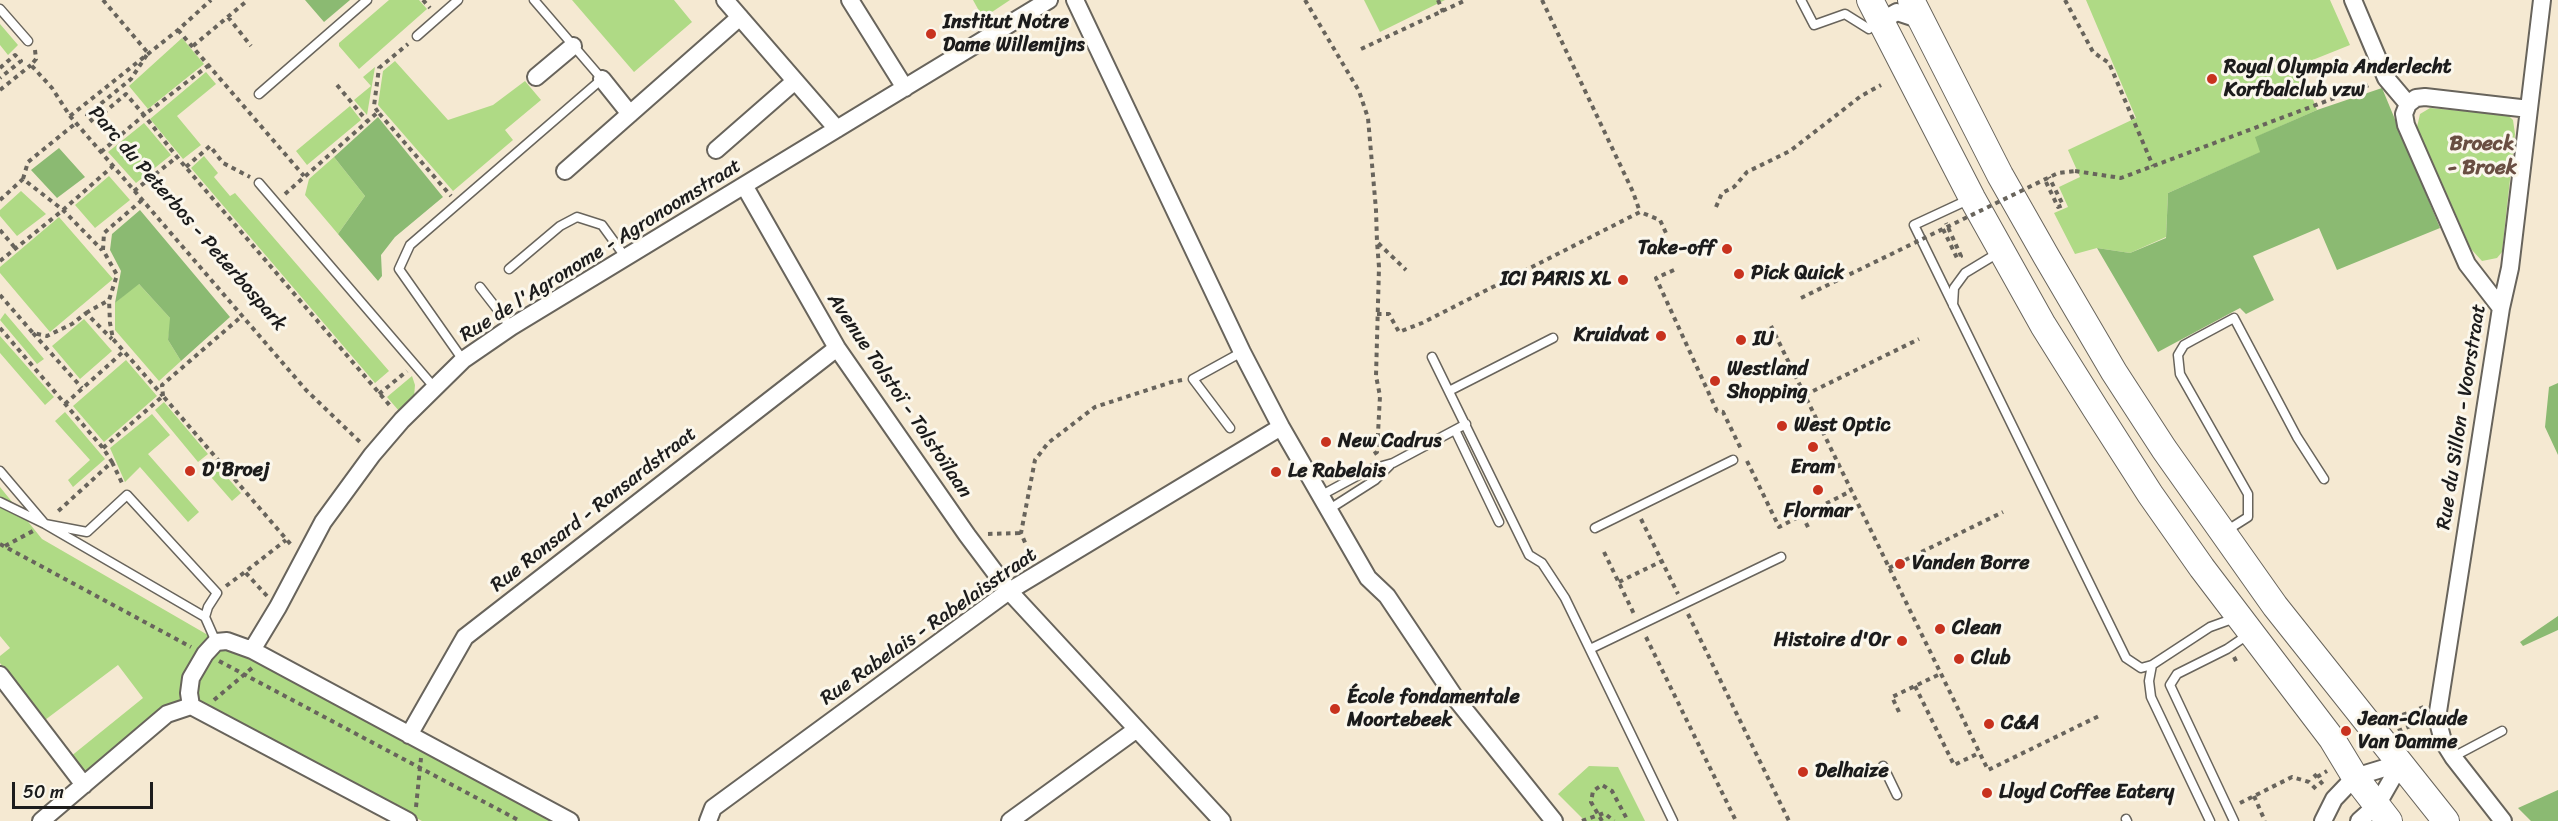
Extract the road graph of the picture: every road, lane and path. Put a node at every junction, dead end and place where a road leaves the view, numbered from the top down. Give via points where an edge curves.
1 (104, 0) edge
2 (211, 0) edge
3 (248, 0) edge
4 (367, 0) edge
5 (458, 0) edge
6 (534, 0) edge
7 (725, 0) edge
8 (850, 0) edge
9 (1049, 0) edge
10 (1075, 0) edge
11 (1305, 0) edge
12 (1437, 0) edge
13 (1466, 0) edge
14 (1542, 0) edge
15 (1802, 0) edge
16 (2065, 0) edge
17 (2353, 0) edge
18 (2542, 0) edge
19 (0, 9) edge
20 (1916, 10) edge
21 (1443, 12) junction
22 (228, 17) junction
23 (740, 17) junction
24 (1873, 17) edge
25 (178, 30) junction
26 (417, 36) joint
27 (28, 41) joint
28 (193, 46) junction
29 (250, 46) dead end
30 (573, 46) junction
31 (1361, 49) dead end
32 (148, 53) junction
33 (31, 65) junction
34 (209, 65) junction
35 (0, 68) edge
36 (536, 77) dead end
37 (0, 78) edge
38 (2386, 78) junction
39 (602, 79) junction
40 (795, 81) junction
41 (337, 84) dead end
42 (1881, 85) dead end
43 (905, 88) junction
44 (0, 90) edge
45 (259, 94) dead end
46 (2408, 104) junction
47 (2529, 110) junction
48 (378, 112) junction
49 (630, 114) junction
50 (144, 115) junction
51 (70, 116) junction
52 (368, 121) junction
53 (76, 123) junction
54 (837, 129) junction
55 (716, 150) dead end
56 (101, 152) junction
57 (177, 157) junction
58 (113, 166) junction
59 (2153, 166) junction
60 (186, 167) junction
61 (565, 171) dead end
62 (304, 176) junction
63 (2049, 177) junction
64 (24, 179) junction
65 (2049, 182) junction
66 (259, 183) joint
67 (745, 187) junction
68 (134, 191) junction
69 (1, 198) edge
70 (1972, 198) junction
71 (142, 200) junction
72 (275, 202) junction
73 (457, 203) junction
74 (1716, 207) dead end
75 (63, 210) junction
76 (1640, 212) junction
77 (1945, 224) dead end
78 (1943, 229) junction
79 (0, 230) edge
80 (1666, 233) dead end
81 (1377, 242) junction
82 (16, 249) junction
83 (103, 250) junction
84 (2001, 251) junction
85 (627, 258) junction
86 (0, 261) edge
87 (509, 269) dead end
88 (1406, 270) dead end
89 (1674, 270) dead end
90 (480, 287) dead end
91 (0, 295) edge
92 (1801, 298) dead end
93 (109, 300) junction
94 (1953, 305) junction
95 (2501, 308) junction
96 (86, 313) junction
97 (1377, 314) junction
98 (242, 316) junction
99 (1771, 326) dead end
100 (511, 327) junction
101 (0, 328) edge
102 (33, 333) junction
103 (1553, 338) dead end
104 (112, 339) junction
105 (1919, 339) dead end
106 (837, 348) junction
107 (124, 351) junction
108 (1242, 352) junction
109 (1432, 357) dead end
110 (463, 360) junction
111 (413, 366) junction
112 (1193, 379) junction
113 (434, 387) junction
114 (82, 388) junction
115 (1449, 391) junction
116 (379, 394) junction
117 (1805, 395) junction
118 (163, 396) junction
119 (65, 404) junction
120 (402, 420) junction
121 (1466, 424) junction
122 (1281, 427) junction
123 (1230, 428) dead end
124 (1455, 430) junction
125 (103, 448) junction
126 (372, 455) junction
127 (1367, 458) dead end
128 (1733, 460) dead end
129 (112, 462) junction
130 (1393, 463) junction
131 (0, 471) edge
132 (2324, 479) dead end
133 (1851, 491) junction
134 (128, 495) junction
135 (1320, 496) junction
136 (0, 502) edge
137 (1328, 511) junction
138 (2003, 512) dead end
139 (1802, 515) junction
140 (1641, 519) dead end
141 (1499, 522) dead end
142 (45, 524) junction
143 (1595, 528) dead end
144 (1809, 529) dead end
145 (1020, 533) junction
146 (2223, 533) junction
147 (967, 535) junction
148 (286, 540) junction
149 (2, 545) edge
150 (1605, 552) dead end
151 (1781, 557) dead end
152 (303, 558) junction
153 (1662, 561) junction
154 (1889, 568) junction
155 (244, 572) junction
156 (1038, 573) junction
157 (1619, 582) junction
158 (1009, 591) junction
159 (217, 593) junction
160 (1682, 602) dead end
161 (278, 607) junction
162 (1687, 613) dead end
163 (205, 617) junction
164 (1639, 623) dead end
165 (2245, 625) junction
166 (1644, 634) dead end
167 (211, 648) junction
168 (1590, 649) junction
169 (258, 654) junction
170 (2152, 665) junction
171 (244, 674) junction
172 (1940, 674) junction
173 (0, 675) edge
174 (1915, 686) junction
175 (2426, 700) dead end
176 (191, 706) junction
177 (1899, 711) dead end
178 (2101, 715) dead end
179 (2394, 718) dead end
180 (1137, 729) junction
181 (2502, 731) dead end
182 (409, 735) junction
183 (1979, 753) junction
184 (2453, 757) junction
185 (2400, 763) junction
186 (1883, 766) dead end
187 (420, 768) junction
188 (2355, 777) junction
189 (84, 785) junction
190 (2316, 789) dead end
191 (1897, 795) dead end
192 (2254, 796) junction
193 (2236, 805) dead end
194 (1596, 814) junction
195 (2375, 816) edge
196 (411, 819) edge
197 (41, 821) edge
198 (520, 821) edge
199 (570, 821) edge
200 (708, 821) edge
201 (1010, 821) edge
202 (1222, 821) edge
203 (1554, 821) edge
204 (1582, 821) edge
205 (1602, 821) edge
206 (1614, 821) edge
207 (1628, 821) edge
208 (1673, 821) edge
209 (1736, 821) edge
210 (1789, 821) edge
211 (2210, 821) edge
212 (2234, 821) edge
213 (2265, 821) edge
214 (2323, 821) edge
215 (2446, 821) edge
216 (2503, 821) edge

1 - 32 path
2 - 25 path, Parc du Peterbos - Peterbospark
3 - 22 path
4 - 45 lane
5 - 26 lane
6 - 30 lane
7 - 23 street
8 - 43 street
9 - 43 street, Rue de l'Agronome - Agronoomstraat
10 - 108 street
11 - 81 path via 1359,91 1368,118
12 - 21 path
13 - 21 path
14 - 76 path
15 - 24 lane via 1814,25 1845,14
16 - 59 path via 2093,52 2109,63
17 - 38 street
18 - 47 street, Rue du Sillon - Voorstraat
19 - 27 lane
20 - 24 street
20 - 146 main road via 2051,266 2121,382
21 - 31 path
22 - 28 path
22 - 29 path
23 - 40 street
23 - 49 street
24 - 70 main road
25 - 28 path
25 - 32 path, Parc du Peterbos - Peterbospark
26 - 48 path via 379,68 374,106
27 - 33 path via 37,56
28 - 34 path
30 - 36 street
30 - 39 lane
32 - 50 path via 131,79 87,115 93,122 126,94
32 - 51 path, Parc du Peterbos - Peterbospark
33 - 44 path
33 - 51 path
34 - 50 path
34 - 62 path via 250,108
35 - 37 path via 15,55 21,61
38 - 46 street
38 - 59 path
39 - 49 street
39 - 73 lane
40 - 54 street
40 - 55 street
41 - 52 path
42 - 74 path via 1790,151 1747,172 1734,187 1722,193
43 - 54 street, Rue de l'Agronome - Agronoomstraat
46 - 47 street via 2425,97
46 - 95 street via 2404,114 2406,125 2467,264
47 - 95 street, Rue du Sillon - Voorstraat via 2510,268
48 - 52 path
48 - 73 path
49 - 61 street
50 - 56 path
50 - 57 path
51 - 53 path, Parc du Peterbos - Peterbospark
52 - 62 path
53 - 56 path, Parc du Peterbos - Peterbospark
53 - 64 path via 28,162
54 - 67 street, Rue de l'Agronome - Agronoomstraat
56 - 58 path, Parc du Peterbos - Peterbospark
57 - 60 path
57 - 68 path
58 - 68 path, Parc du Peterbos - Peterbospark
58 - 75 path
59 - 63 path, bridge via 2121,178 2075,171
60 - 66 path via 210,146 223,163
60 - 116 path
62 - 72 path
63 - 65 path, bridge
63 - 78 path, bridge
64 - 69 path
64 - 75 path
65 - 65 path via 2058,207 2063,206
66 - 72 lane
67 - 85 street, Rue de l'Agronome - Agronoomstraat
67 - 106 street, Avenue Tolstoï - Tolstoïlaan
68 - 71 path, Parc du Peterbos - Peterbospark
70 - 84 main road
70 - 94 lane via 1914,225
71 - 83 path via 104,234
71 - 98 path, Parc du Peterbos - Peterbospark
72 - 111 lane
73 - 110 lane via 410,245 399,269
75 - 82 path
75 - 83 path
76 - 80 path via 1660,220
76 - 97 path via 1399,332 1389,314
77 - 78 path via 1961,256 1957,258
78 - 92 path, bridge
79 - 82 path
81 - 88 path
81 - 97 path
82 - 86 path
83 - 93 path via 117,275
84 - 94 lane via 1965,273 1954,288
84 - 165 main road via 2150,494
85 - 87 lane via 602,225 578,217 560,226
85 - 100 street, Rue de l'Agronome - Agronoomstraat
89 - 139 path via 1656,278 1717,411 1723,412 1779,527
90 - 100 lane
91 - 102 path
93 - 96 path
93 - 104 path
94 - 170 lane via 2126,658 2140,668
95 - 184 street, Rue du Sillon - Voorstraat via 2437,718 2443,741
96 - 102 path via 47,336
96 - 104 path
97 - 127 path via 1377,452
98 - 118 path via 162,385
98 - 126 path, Parc du Peterbos - Peterbospark via 306,390
99 - 117 path
100 - 110 street, Rue de l'Agronome - Agronoomstraat
101 - 119 path
102 - 114 path
103 - 115 lane
104 - 107 path
105 - 117 path
106 - 147 street, Avenue Tolstoï - Tolstoïlaan
106 - 182 street, Rue Ronsard - Ronsardstraat via 465,637
107 - 114 path
107 - 118 path
108 - 112 lane
108 - 122 street
109 - 115 lane
110 - 113 street, Rue de l'Agronome - Agronoomstraat
111 - 113 lane
111 - 116 path
112 - 123 lane
112 - 145 path via 1095,406 1048,444 1035,460
113 - 120 street, Rue de l'Agronome - Agronoomstraat
114 - 119 path
115 - 121 lane
116 - 120 path
117 - 133 path
118 - 125 path
118 - 148 path
119 - 125 path
120 - 126 street, Rue de l'Agronome - Agronoomstraat
121 - 124 lane
121 - 168 lane via 1529,555 1542,563 1565,598
122 - 135 street
122 - 156 street, Rue Rabelais - Rabelaisstraat
124 - 130 lane
124 - 141 lane
125 - 129 path
126 - 152 street, Rue de l'Agronome - Agronoomstraat via 323,522
128 - 143 lane
129 - 134 path
129 - 142 path
130 - 135 lane via 1368,470
130 - 137 lane
131 - 142 lane
132 - 146 lane via 2296,437 2234,318 2184,345 2178,354 2180,374 2248,494 2248,517
133 - 139 path
133 - 154 path
134 - 142 lane via 87,532
134 - 159 lane
135 - 137 street
136 - 142 lane
137 - 203 street via 1368,578 1387,597 1456,699
138 - 154 path
139 - 144 path
140 - 153 path
142 - 149 path
142 - 163 lane
145 - 147 path
145 - 156 path
146 - 185 main road via 2328,675
147 - 158 street, Avenue Tolstoï - Tolstoïlaan
148 - 152 path
148 - 155 path
149 - 167 path
150 - 157 path
151 - 168 lane
152 - 161 street, Rue de l'Agronome - Agronoomstraat
153 - 157 path
153 - 160 path
154 - 172 path
155 - 159 path
155 - 161 path
156 - 158 street, Rue Rabelais - Rabelaisstraat
157 - 164 path
158 - 180 street, Avenue Tolstoï - Tolstoïlaan
158 - 200 street, Rue Rabelais - Rabelaisstraat via 713,808
159 - 163 lane
161 - 169 street, Rue de l'Agronome - Agronoomstraat
162 - 210 path
163 - 167 lane
165 - 170 lane via 2210,627
165 - 188 main road via 2332,739
165 - 212 lane via 2227,649 2176,675 2170,685
166 - 209 path
167 - 169 street via 227,641
167 - 171 path
167 - 176 street via 191,678
168 - 208 lane
169 - 171 path
169 - 182 street
170 - 211 lane via 2151,697
171 - 176 path via 206,706
171 - 187 path
172 - 174 path
172 - 183 path
173 - 189 street
174 - 177 path via 1892,697
174 - 183 path via 1954,765
175 - 179 path via 2424,707
176 - 189 street via 167,714
176 - 196 street
178 - 183 path via 1988,770
180 - 201 street
180 - 202 street, Avenue Tolstoï - Tolstoïlaan
181 - 184 lane
182 - 187 path via 422,750
182 - 199 street
184 - 216 street, Rue du Sillon - Voorstraat
185 - 188 street
185 - 195 street
185 - 215 main road
186 - 191 lane
187 - 196 path
187 - 198 path
188 - 195 main road
188 - 214 street via 2334,799
189 - 197 street
190 - 192 path via 2309,782 2292,777
192 - 193 path
192 - 213 path
194 - 204 path
194 - 205 path
194 - 206 path via 1608,815
194 - 207 path via 1591,802 1593,790 1602,785 1612,791

